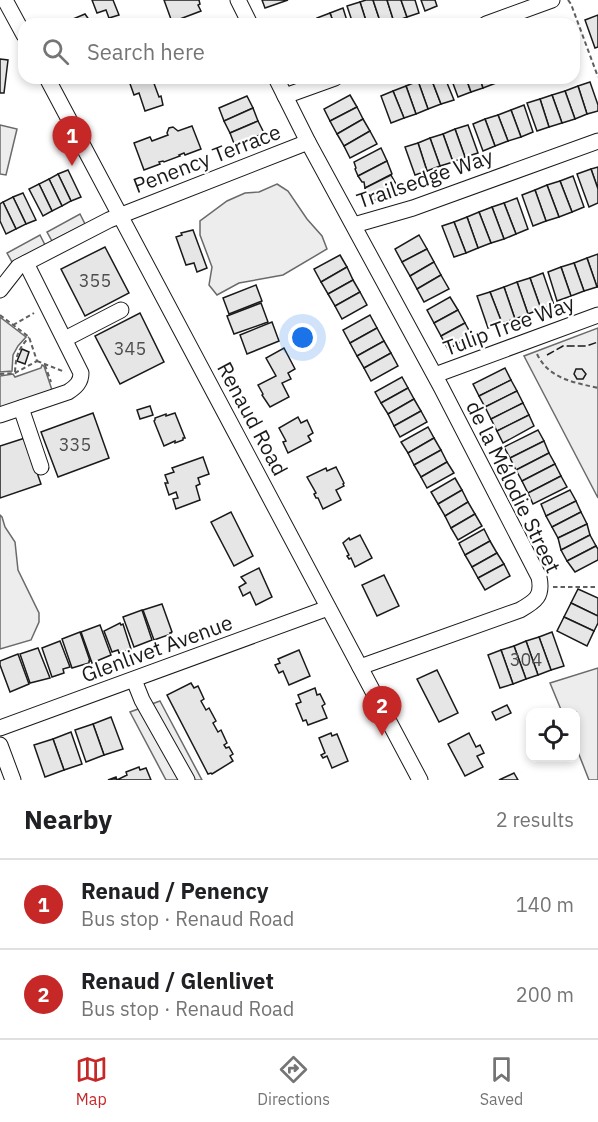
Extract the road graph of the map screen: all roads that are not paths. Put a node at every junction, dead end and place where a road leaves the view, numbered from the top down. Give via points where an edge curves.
1 (5, 0) edge
2 (238, 0) edge
3 (552, 0) edge
4 (247, 18) edge
5 (502, 18) edge
6 (18, 24) edge
7 (50, 84) edge
8 (279, 84) edge
9 (319, 84) edge
10 (285, 96) junction
11 (598, 141) edge
12 (308, 142) junction
13 (121, 215) junction
14 (354, 225) junction
15 (26, 263) junction
16 (0, 290) edge
17 (121, 310) dead end
18 (598, 315) edge
19 (65, 339) junction
20 (435, 375) junction
21 (21, 408) junction
22 (0, 415) edge
23 (40, 467) dead end
24 (328, 608) junction
25 (360, 667) junction
26 (134, 680) junction
27 (0, 728) edge
28 (0, 745) edge
29 (13, 780) edge
30 (187, 780) edge
31 (420, 780) edge

1 - 6 street
2 - 4 street
3 - 5 street
7 - 13 street, Renaud Road
8 - 10 street, Trailsedge Way
9 - 10 street
10 - 12 street, Trailsedge Way
11 - 14 street, Trailsedge Way via 413,208
12 - 13 street, Penency Terrace
12 - 14 street, Trailsedge Way
13 - 15 street, Penency Terrace
13 - 24 street, Renaud Road
14 - 20 street, de la Mélodie Street
15 - 16 street, Penency Terrace
15 - 19 street
17 - 19 street
18 - 20 street, Tulip Tree Way
19 - 21 street via 81,372 76,387
20 - 25 street, de la Mélodie Street via 539,577 540,594 520,610
21 - 22 street
21 - 23 street
24 - 25 street, Renaud Road
24 - 26 street, Glenlivet Avenue
25 - 31 street, Renaud Road
26 - 27 street, Glenlivet Avenue
26 - 30 street
28 - 29 street

